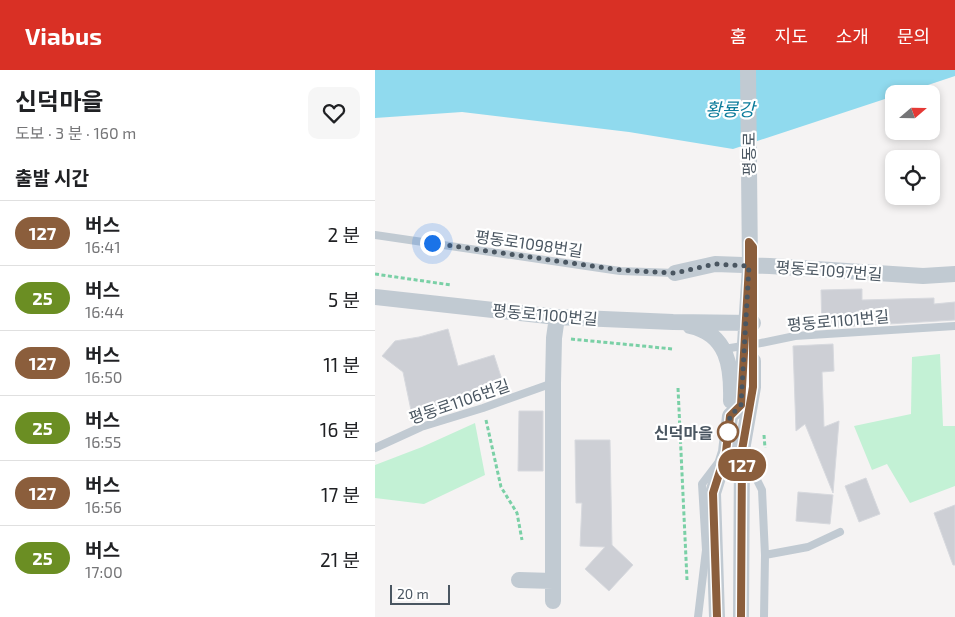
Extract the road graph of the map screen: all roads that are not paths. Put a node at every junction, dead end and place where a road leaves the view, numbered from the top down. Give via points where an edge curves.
1 (748, 70) edge
2 (375, 235) edge
3 (751, 266) junction
4 (675, 273) joint
5 (955, 274) edge
6 (375, 297) edge
7 (557, 317) junction
8 (673, 322) junction
9 (749, 322) junction
10 (955, 326) edge
11 (749, 344) junction
12 (724, 349) junction
13 (553, 383) junction
14 (730, 416) junction
15 (375, 448) edge
16 (734, 451) junction
17 (840, 532) dead end
18 (765, 555) junction
19 (519, 580) dead end
20 (553, 581) junction
21 (553, 601) dead end
22 (698, 617) edge
23 (717, 617) edge
24 (741, 617) edge
25 (764, 617) edge

1 - 3 street, 평동로
2 - 4 lane, 평동로1098번길 via 620,270
3 - 4 street, 평동로1097번길 via 715,264
3 - 5 street, 평동로1097번길 via 923,276
3 - 9 street, 평동로
6 - 7 street, 평동로1100번길
7 - 8 street, 평동로1100번길
7 - 13 street
8 - 9 street, 평동로1100번길
8 - 12 street via 704,329
9 - 11 street, 평동로
10 - 11 lane, 평동로1101번길 via 795,336
11 - 12 lane, 평동로1101번길
11 - 14 street, 평동로 via 741,405
11 - 16 street, 평동로 via 753,387
12 - 14 street via 730,368
13 - 15 lane, 평동로1106번길 via 421,427
13 - 20 street
14 - 16 street, 평동로
16 - 18 lane via 762,490
16 - 22 lane via 701,484 705,550
16 - 23 street, 평동로 via 713,493
16 - 24 street, 평동로
17 - 18 lane via 808,547
18 - 25 lane
19 - 20 street
20 - 21 street

